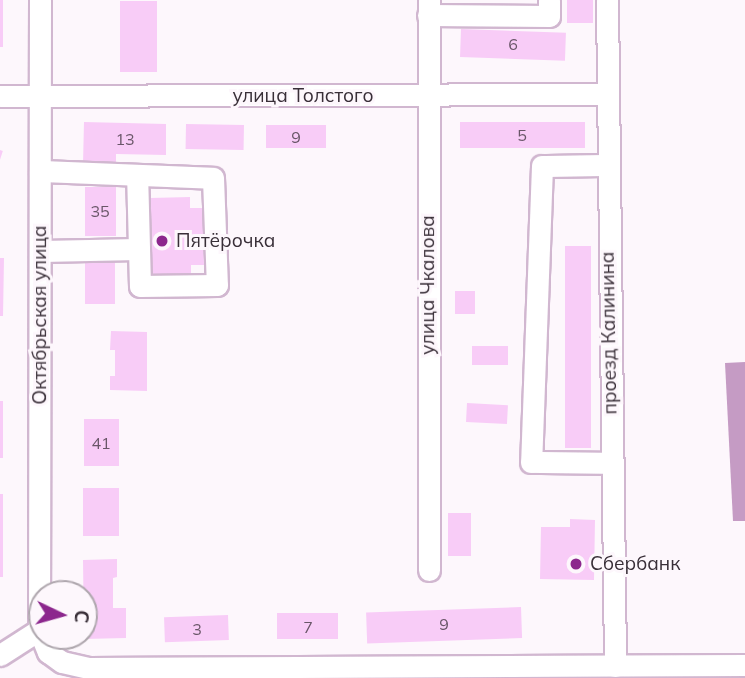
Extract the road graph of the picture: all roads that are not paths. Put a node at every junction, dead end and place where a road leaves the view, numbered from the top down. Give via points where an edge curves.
1 (40, 0) edge
2 (549, 0) edge
3 (607, 0) edge
4 (428, 7) edge
5 (607, 94) junction
6 (0, 96) edge
7 (40, 96) junction
8 (428, 96) junction
9 (607, 165) junction
10 (40, 172) junction
11 (137, 175) junction
12 (139, 249) junction
13 (40, 251) junction
14 (611, 463) junction
15 (429, 570) dead end
16 (39, 580) edge
17 (28, 637) edge
18 (47, 650) edge
19 (0, 655) edge
20 (745, 665) edge
21 (615, 666) junction
22 (544, 672) edge
23 (244, 673) edge

1 - 7 street, Октябрьская улица
2 - 4 street via 549,16
3 - 5 street, проезд Калинина
4 - 8 street, улица Чкалова
5 - 8 street, улица Толстого
5 - 9 street, проезд Калинина
6 - 7 street, улица Толстого
7 - 8 street, улица Толстого
7 - 10 street, Октябрьская улица
8 - 15 street, улица Чкалова
9 - 14 street, проезд Калинина
9 - 14 street via 542,166 531,462
10 - 11 street
10 - 13 street, Октябрьская улица
11 - 12 street
11 - 12 street via 214,178 217,285 140,286
12 - 13 street
13 - 16 street, Октябрьская улица
14 - 21 street, проезд Калинина
17 - 19 street
18 - 23 street via 75,667
20 - 21 street
21 - 22 street
22 - 23 street

